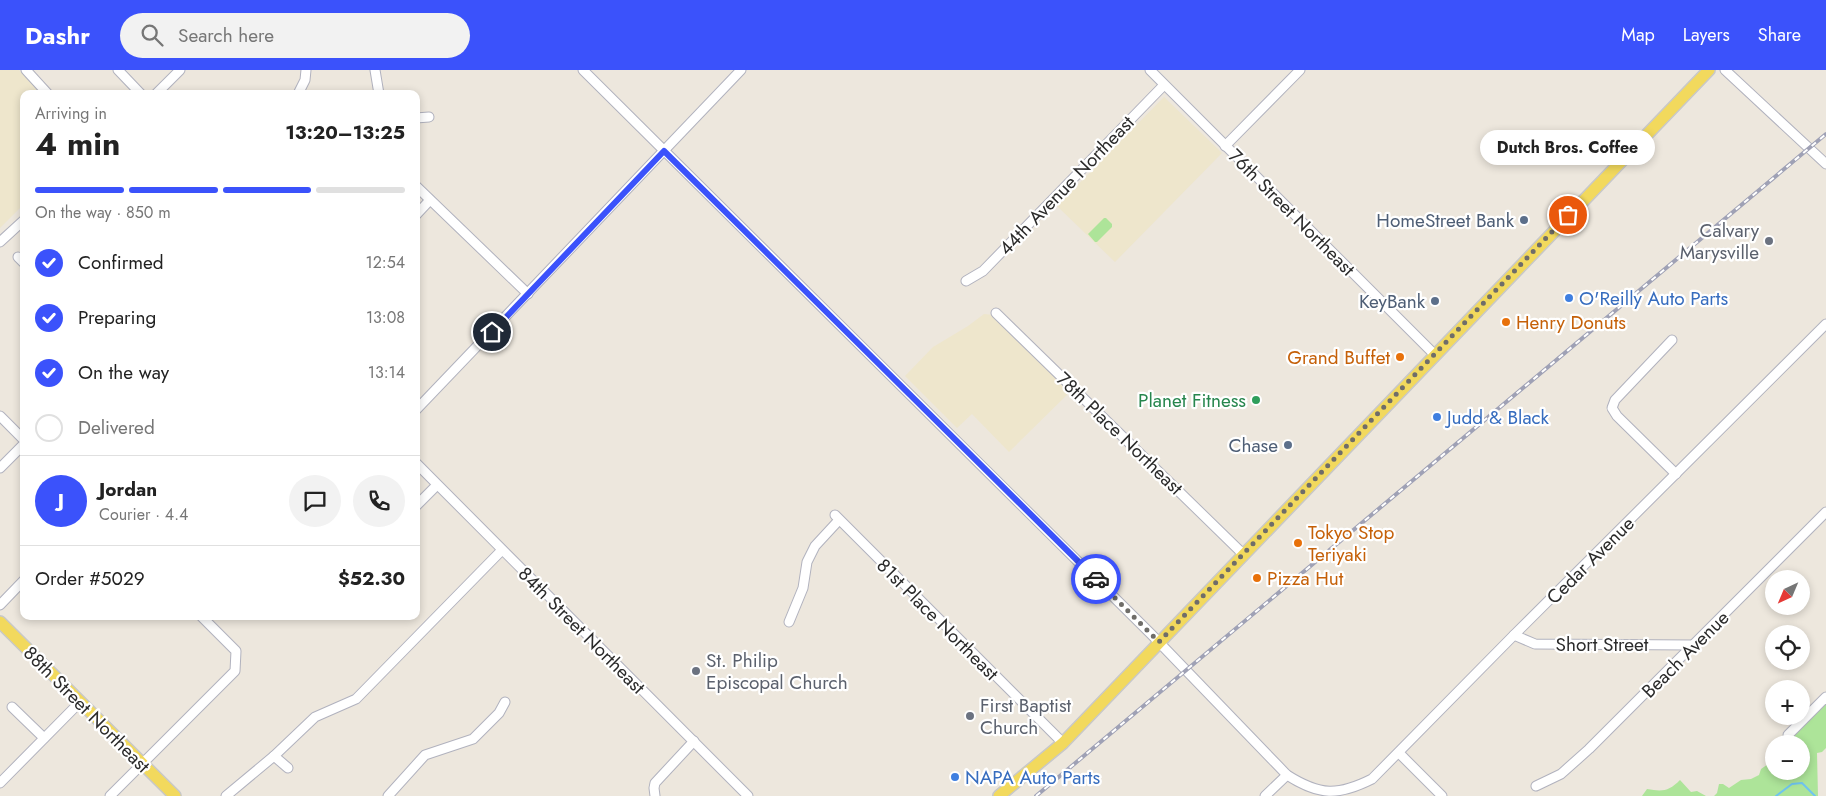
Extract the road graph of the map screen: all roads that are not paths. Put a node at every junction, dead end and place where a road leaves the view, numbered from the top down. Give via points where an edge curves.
1 (26, 70) edge
2 (118, 70) edge
3 (180, 70) edge
4 (306, 70) edge
5 (375, 70) edge
6 (583, 70) edge
7 (741, 70) edge
8 (1300, 70) edge
9 (1709, 70) edge
10 (1725, 70) edge
11 (1154, 71) edge
12 (1164, 85) junction
13 (44, 90) edge
14 (137, 90) edge
15 (160, 90) edge
16 (300, 90) edge
17 (378, 90) edge
18 (429, 117) dead end
19 (420, 118) edge
20 (1225, 146) junction
21 (664, 151) junction
22 (1826, 164) edge
23 (420, 190) edge
24 (430, 200) junction
25 (420, 211) edge
26 (20, 224) edge
27 (0, 242) edge
28 (966, 281) dead end
29 (528, 294) junction
30 (996, 313) dead end
31 (1826, 324) edge
32 (1672, 340) dead end
33 (1434, 354) junction
34 (420, 406) edge
35 (0, 416) edge
36 (20, 438) edge
37 (20, 446) edge
38 (420, 467) edge
39 (0, 468) edge
40 (1676, 474) junction
41 (437, 485) junction
42 (420, 502) edge
43 (1826, 512) edge
44 (502, 550) junction
45 (1243, 554) junction
46 (20, 584) edge
47 (0, 605) edge
48 (205, 620) edge
49 (0, 622) edge
50 (789, 622) dead end
51 (1514, 635) junction
52 (1159, 642) junction
53 (1670, 645) junction
54 (1693, 645) junction
55 (1675, 664) junction
56 (1826, 697) edge
57 (80, 702) junction
58 (505, 702) dead end
59 (12, 707) dead end
60 (1788, 734) dead end
61 (44, 738) junction
62 (694, 741) junction
63 (1062, 743) junction
64 (1399, 753) junction
65 (274, 756) junction
66 (142, 763) junction
67 (288, 768) dead end
68 (1287, 774) junction
69 (0, 783) edge
70 (1536, 786) dead end
71 (742, 794) edge
72 (1351, 794) edge
73 (655, 795) edge
74 (110, 796) edge
75 (175, 796) edge
76 (226, 796) edge
77 (388, 796) edge
78 (999, 796) edge
79 (1265, 796) edge
80 (1442, 796) edge

1 - 13 street
2 - 14 street
3 - 15 street
4 - 16 street
5 - 17 street
6 - 21 street
7 - 21 street
8 - 20 street
9 - 33 main road
10 - 22 street
11 - 12 street, 76th Street Northeast
12 - 20 street, 76th Street Northeast
12 - 28 street, 44th Avenue Northeast via 983,271
18 - 19 street
20 - 33 street, 76th Street Northeast
21 - 29 street
21 - 52 street
23 - 24 street
24 - 25 street
24 - 29 street
26 - 27 street
29 - 34 street
30 - 45 street, 78th Place Northeast
31 - 40 street, Cedar Avenue
32 - 40 street via 1615,400 1612,408
33 - 45 main road
35 - 36 street
37 - 39 street
38 - 41 street, 84th Street Northeast
40 - 51 street, Cedar Avenue
41 - 42 street
41 - 44 street, 84th Street Northeast
43 - 54 street, Beach Avenue
44 - 62 street, 84th Street Northeast
44 - 65 street via 356,700 315,717
45 - 52 main road
46 - 47 street
48 - 66 street via 236,651 235,671
49 - 57 main road, 88th Street Northeast
50 - 63 street, 81st Place Northeast via 815,546 837,518
51 - 53 street, Short Street via 1534,644
51 - 64 street, Cedar Avenue
52 - 63 main road
52 - 68 street
53 - 54 street, Short Street
53 - 55 street
54 - 55 street, Beach Avenue
55 - 70 street, Beach Avenue via 1561,774
56 - 60 street
57 - 61 street
57 - 66 main road, 88th Street Northeast
58 - 77 street via 499,713 473,739 425,755
59 - 61 street
61 - 69 street
62 - 71 street, 84th Street Northeast
62 - 73 street via 658,778
63 - 78 main road
64 - 72 street, Cedar Avenue
64 - 80 street
65 - 67 street
65 - 76 street
66 - 74 street
66 - 75 main road, 88th Street Northeast
68 - 72 street via 1320,793 1332,796
68 - 79 street

